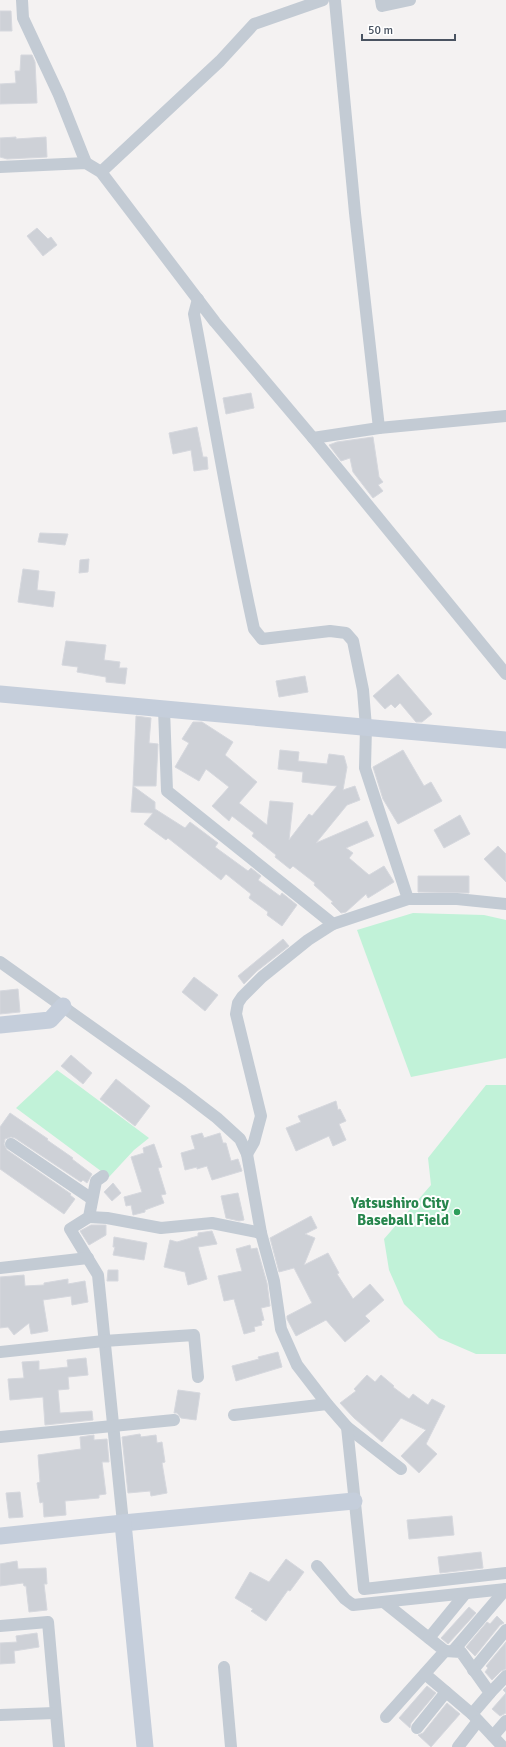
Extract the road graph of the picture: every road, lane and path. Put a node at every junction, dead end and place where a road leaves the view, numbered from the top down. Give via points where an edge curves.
1 (22, 0) edge
2 (331, 0) edge
3 (380, 0) edge
4 (410, 0) edge
5 (86, 163) junction
6 (0, 167) edge
7 (101, 172) junction
8 (198, 299) junction
9 (506, 416) edge
10 (379, 428) junction
11 (314, 438) junction
12 (506, 674) edge
13 (0, 694) edge
14 (164, 709) junction
15 (366, 727) junction
16 (506, 740) edge
17 (408, 899) junction
18 (506, 904) edge
19 (333, 924) junction
20 (0, 962) edge
21 (63, 1006) junction
22 (0, 1025) edge
23 (11, 1144) dead end
24 (247, 1154) junction
25 (103, 1176) dead end
26 (92, 1199) junction
27 (89, 1217) junction
28 (261, 1233) junction
29 (88, 1258) junction
30 (0, 1268) edge
31 (104, 1341) junction
32 (0, 1352) edge
33 (198, 1377) dead end
34 (327, 1404) junction
35 (234, 1415) dead end
36 (174, 1420) dead end
37 (112, 1426) junction
38 (347, 1427) junction
39 (0, 1437) edge
40 (401, 1469) dead end
41 (354, 1501) junction
42 (123, 1523) junction
43 (0, 1536) edge
44 (317, 1566) dead end
45 (506, 1573) edge
46 (506, 1589) edge
47 (464, 1594) junction
48 (385, 1603) junction
49 (0, 1626) edge
50 (506, 1630) edge
51 (428, 1638) junction
52 (449, 1651) junction
53 (224, 1667) dead end
54 (473, 1670) junction
55 (425, 1674) junction
56 (506, 1676) edge
57 (446, 1692) junction
58 (490, 1693) junction
59 (55, 1713) junction
60 (0, 1715) edge
61 (386, 1717) dead end
62 (475, 1717) junction
63 (506, 1721) edge
64 (417, 1728) dead end
65 (498, 1744) edge
66 (59, 1747) edge
67 (145, 1747) edge
68 (232, 1747) edge
69 (458, 1747) edge

1 - 5 street via 23,18 59,95
2 - 7 street via 254,24 220,62
2 - 10 street
3 - 4 street via 382,6
5 - 6 street
5 - 7 street
7 - 8 street
8 - 11 street
8 - 15 street via 194,314 254,629 262,639 330,631 346,633 353,641 363,690
9 - 10 street
10 - 11 street
11 - 12 street
13 - 14 street
14 - 15 street
14 - 19 street via 167,791
15 - 16 street
15 - 17 street via 365,768
17 - 18 street via 457,899
17 - 19 street
19 - 24 street via 281,960 246,992 238,1003 236,1014 261,1116 254,1142
20 - 21 street
21 - 22 street via 50,1020
21 - 24 street via 217,1118 240,1140
23 - 26 street
24 - 28 street
25 - 26 street via 96,1181
26 - 27 street
27 - 28 street via 161,1228 212,1223
27 - 29 street via 70,1229
28 - 34 street via 274,1281 280,1328 297,1365
29 - 30 street
29 - 31 street via 98,1275
31 - 32 street
31 - 33 street via 194,1335
31 - 37 street
34 - 35 street
34 - 38 street
36 - 37 street
37 - 39 street
37 - 42 street
38 - 40 street
38 - 41 street
41 - 42 street
41 - 45 street via 364,1589
42 - 43 street
42 - 67 street
44 - 48 street via 353,1606
46 - 47 street
46 - 52 street
47 - 48 street
47 - 51 street
48 - 51 street
49 - 59 street via 48,1622
50 - 54 street
51 - 52 street
52 - 54 street via 461,1652
52 - 55 street
53 - 68 street
54 - 58 street
55 - 57 street
55 - 61 street
56 - 58 street
57 - 62 street
57 - 64 street
58 - 62 street
59 - 60 street
59 - 66 street
62 - 65 street
62 - 69 street
63 - 65 street

